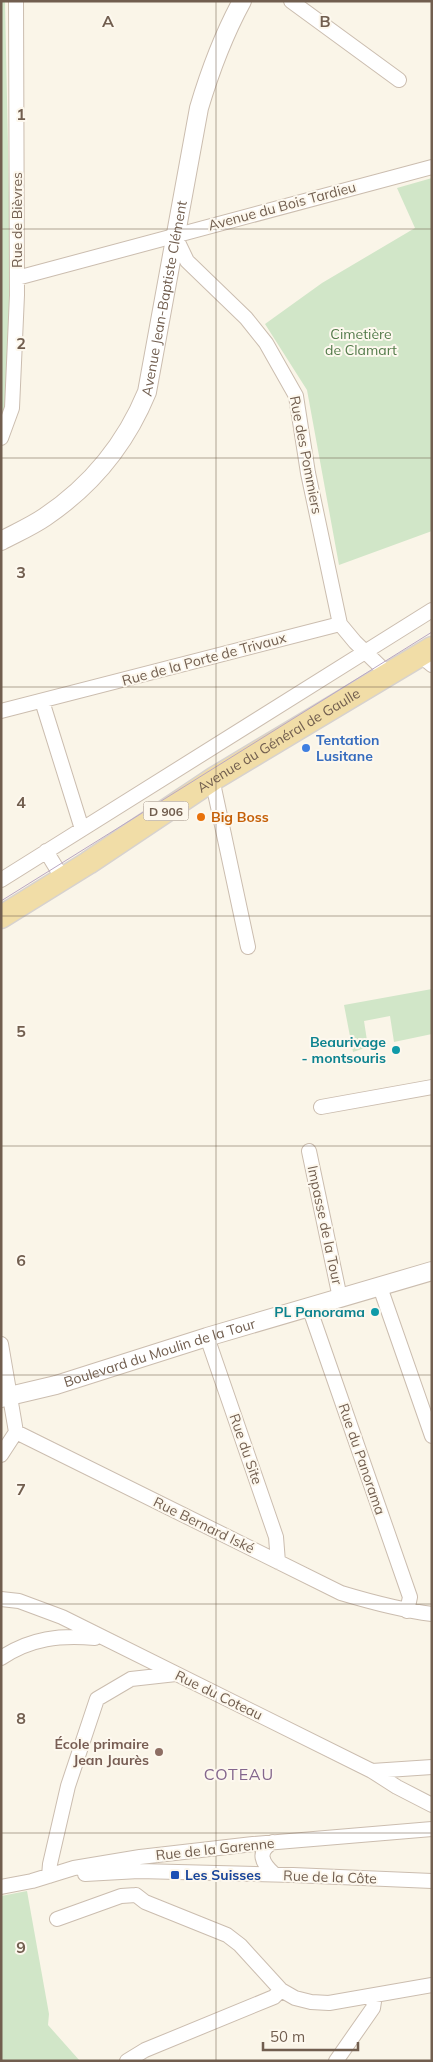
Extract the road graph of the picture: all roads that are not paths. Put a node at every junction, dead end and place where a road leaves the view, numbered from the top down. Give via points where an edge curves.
1 (16, 1) edge
2 (242, 1) edge
3 (291, 1) edge
4 (399, 80) dead end
5 (432, 167) edge
6 (175, 236) junction
7 (17, 278) junction
8 (1, 438) edge
9 (1, 541) edge
10 (432, 610) edge
11 (340, 624) junction
12 (365, 651) junction
13 (428, 656) edge
14 (388, 674) junction
15 (42, 701) junction
16 (1, 712) edge
17 (215, 778) junction
18 (82, 829) junction
19 (46, 851) junction
20 (63, 879) junction
21 (1, 880) edge
22 (1, 917) edge
23 (248, 947) dead end
24 (432, 1087) edge
25 (321, 1107) dead end
26 (309, 1151) dead end
27 (432, 1271) edge
28 (380, 1286) junction
29 (340, 1298) junction
30 (309, 1307) junction
31 (207, 1337) junction
32 (1, 1344) edge
33 (6, 1397) edge
34 (16, 1432) junction
35 (432, 1436) edge
36 (1, 1455) edge
37 (278, 1562) junction
38 (1, 1599) edge
39 (407, 1611) junction
40 (432, 1614) edge
41 (104, 1639) junction
42 (1, 1658) edge
43 (177, 1674) junction
44 (432, 1766) edge
45 (372, 1771) junction
46 (432, 1805) edge
47 (432, 1829) edge
48 (273, 1842) junction
49 (139, 1864) junction
50 (274, 1874) junction
51 (49, 1876) junction
52 (432, 1881) edge
53 (1, 1887) edge
54 (136, 1895) junction
55 (56, 1920) dead end
56 (432, 1985) edge
57 (281, 1990) junction
58 (375, 1995) junction
59 (127, 2061) edge
60 (336, 2061) edge

1 - 7 street, Rue de Bièvres
2 - 6 street, Avenue Jean-Baptiste Clément via 209,72
3 - 4 street
5 - 6 street, Avenue du Bois Tardieu
6 - 7 street, Avenue du Bois Tardieu
6 - 9 street, Avenue Jean-Baptiste Clément via 146,392 136,419 122,441 81,488 44,518
6 - 11 street, Rue des Pommiers via 187,261 246,318 266,343 296,396 308,473
7 - 8 street, Rue de Bièvres via 12,408
10 - 12 street, Avenue du Général de Gaulle
11 - 12 street
11 - 15 street, Rue de la Porte de Trivaux
12 - 14 street
12 - 18 street, Avenue du Général de Gaulle
13 - 14 main road, Avenue du Général de Gaulle / D 906
14 - 17 main road, Avenue du Général de Gaulle / D 906
15 - 16 street, Rue de la Porte de Trivaux
15 - 18 street
17 - 20 main road, Avenue du Général de Gaulle / D 906
17 - 23 street via 214,788
18 - 19 street, Avenue du Général de Gaulle
19 - 20 street
19 - 21 street, Avenue du Général de Gaulle
20 - 22 main road, Avenue du Général de Gaulle / D 906
24 - 25 street
26 - 29 street, Impasse de la Tour
27 - 28 street, Boulevard du Moulin de la Tour
28 - 29 street, Boulevard du Moulin de la Tour
28 - 35 street
29 - 30 street, Boulevard du Moulin de la Tour
30 - 31 street, Boulevard du Moulin de la Tour
30 - 39 street, Rue du Panorama via 410,1597
31 - 33 street, Boulevard du Moulin de la Tour via 56,1385
31 - 37 street, Rue du Site via 276,1537
32 - 33 street
33 - 34 street
34 - 36 street
34 - 37 street, Rue Bernard Iské
37 - 39 street, Rue Bernard Iské via 340,1593
38 - 41 street, Rue du Coteau via 19,1601 53,1614
39 - 40 street, Rue Bernard Iské
41 - 42 street via 72,1636 33,1641
41 - 43 street, Rue du Coteau
43 - 45 street, Rue du Coteau
43 - 51 street via 131,1679 97,1699 68,1786
44 - 45 street
45 - 46 street, Rue du Coteau
47 - 48 street, Rue de la Garenne
48 - 49 street, Rue de la Garenne
48 - 50 street via 266,1846 263,1855 264,1865
49 - 50 street, Rue de la Côte
49 - 51 street, Rue de la Côte
49 - 54 street
50 - 52 street, Rue de la Côte
51 - 53 street
54 - 55 street via 121,1896
54 - 57 street via 145,1902 226,1935 240,1945
56 - 58 street
57 - 58 street via 295,1998 329,2003
57 - 59 street via 274,1997 145,2050
58 - 60 street via 373,2008

